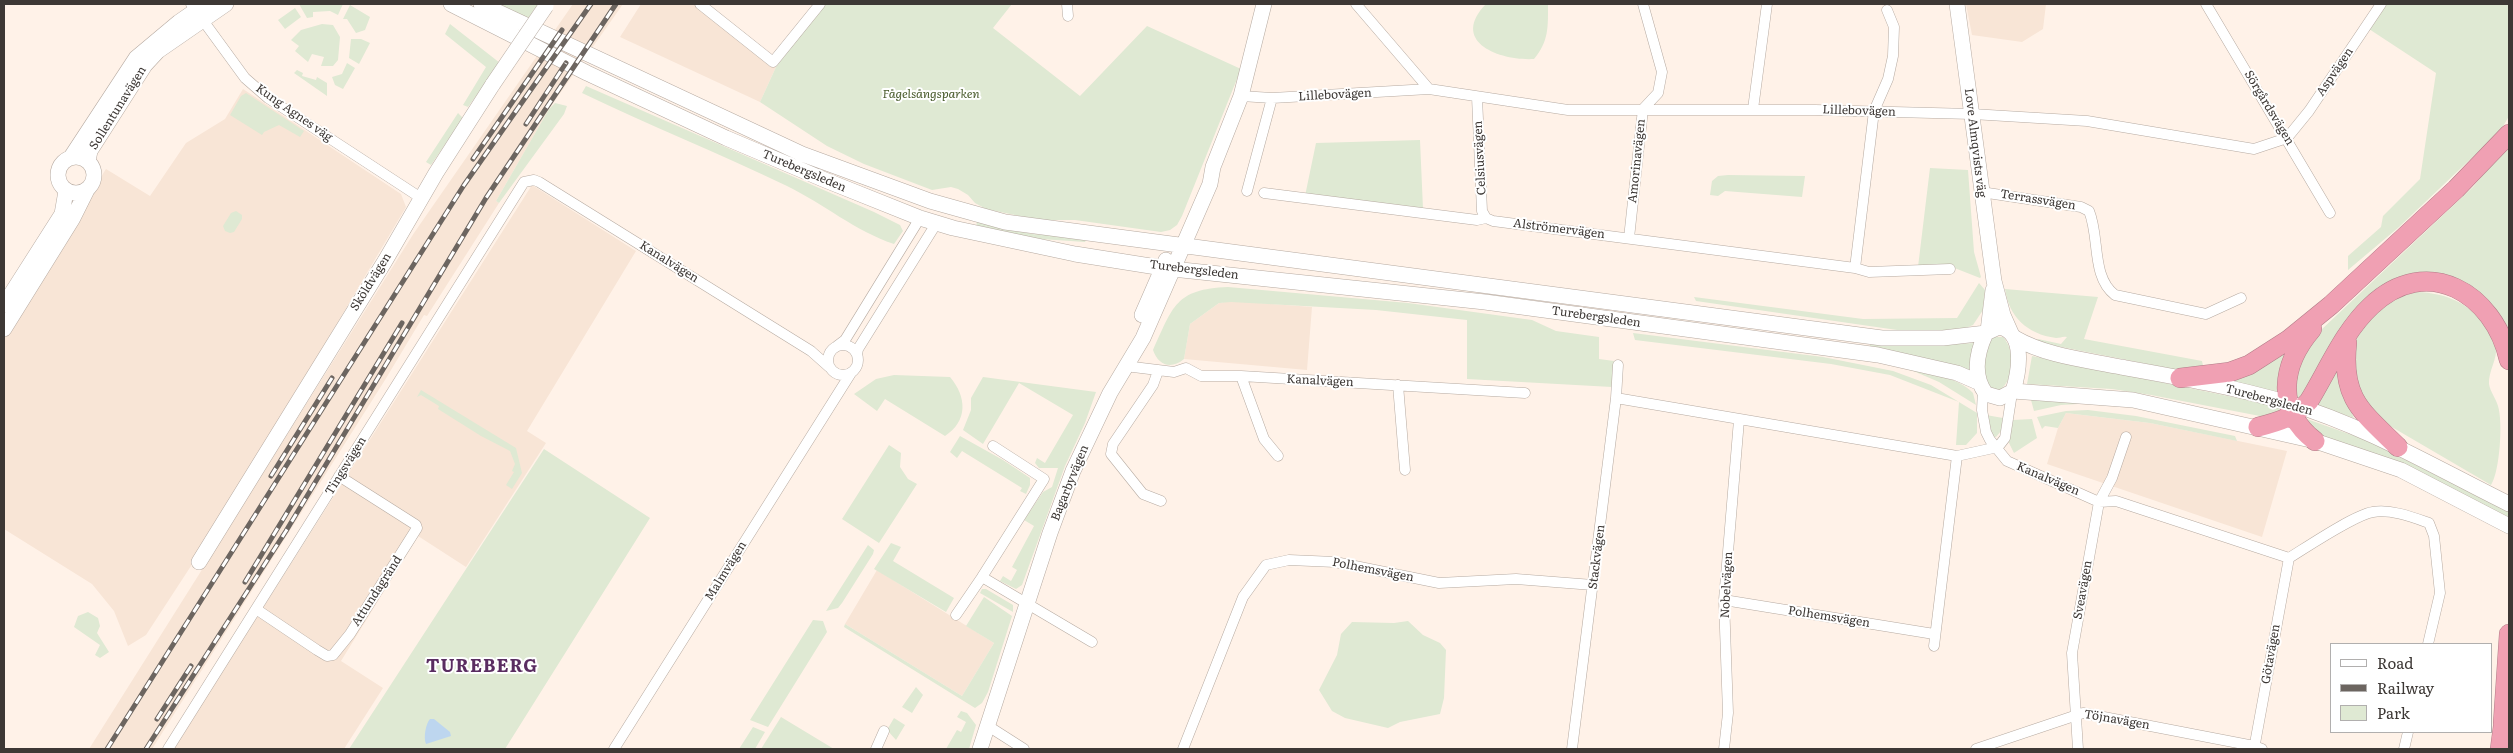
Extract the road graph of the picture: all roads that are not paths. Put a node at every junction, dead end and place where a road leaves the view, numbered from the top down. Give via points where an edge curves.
1 (226, 4) edge
2 (451, 4) edge
3 (481, 4) edge
4 (700, 4) edge
5 (820, 4) edge
6 (1067, 4) edge
7 (1264, 4) edge
8 (1356, 4) edge
9 (1643, 4) edge
10 (1767, 4) edge
11 (1957, 4) edge
12 (2206, 4) edge
13 (2380, 4) edge
14 (547, 5) edge
15 (198, 9) edge
16 (1887, 10) dead end
17 (1068, 16) dead end
18 (1429, 89) junction
19 (1241, 96) junction
20 (1477, 97) junction
21 (1272, 98) junction
22 (1643, 109) junction
23 (1753, 109) junction
24 (1874, 111) junction
25 (1972, 114) junction
26 (2509, 134) edge
27 (2287, 138) junction
28 (72, 157) junction
29 (88, 161) junction
30 (524, 182) joint
31 (86, 190) junction
32 (66, 191) junction
33 (1247, 191) dead end
34 (1981, 192) junction
35 (1264, 193) dead end
36 (421, 198) junction
37 (936, 203) junction
38 (2330, 213) dead end
39 (920, 218) junction
40 (1486, 218) junction
41 (936, 224) junction
42 (1629, 238) junction
43 (1179, 245) junction
44 (1168, 268) junction
45 (1855, 268) junction
46 (1950, 269) dead end
47 (1994, 282) junction
48 (2240, 298) dead end
49 (4, 305) edge
50 (2331, 305) junction
51 (4, 329) edge
52 (1987, 332) junction
53 (2013, 336) junction
54 (2347, 336) junction
55 (835, 348) junction
56 (811, 351) junction
57 (857, 355) junction
58 (2509, 360) edge
59 (1618, 365) dead end
60 (1125, 366) junction
61 (831, 369) junction
62 (1158, 370) junction
63 (851, 373) junction
64 (1241, 376) junction
65 (2180, 378) junction
66 (1398, 385) junction
67 (1981, 386) junction
68 (2012, 392) junction
69 (838, 393) junction
70 (1525, 393) dead end
71 (1616, 398) junction
72 (2294, 409) junction
73 (1739, 420) junction
74 (2258, 427) junction
75 (2126, 437) dead end
76 (2315, 441) junction
77 (993, 446) dead end
78 (1998, 447) junction
79 (2398, 447) junction
80 (1278, 456) dead end
81 (1957, 456) junction
82 (1406, 470) dead end
83 (339, 476) junction
84 (1161, 501) dead end
85 (2099, 502) junction
86 (2509, 504) edge
87 (2509, 526) edge
88 (2289, 558) junction
89 (199, 562) dead end
90 (982, 577) junction
91 (1593, 585) junction
92 (1724, 600) junction
93 (1027, 604) junction
94 (256, 609) junction
95 (956, 615) dead end
96 (1934, 634) junction
97 (2509, 634) edge
98 (1092, 642) dead end
99 (2428, 643) edge
100 (1934, 646) dead end
101 (2509, 682) edge
102 (2075, 714) junction
103 (2504, 723) junction
104 (988, 726) junction
105 (884, 731) dead end
106 (2408, 733) edge
107 (2256, 748) edge
108 (168, 749) edge
109 (614, 749) edge
110 (876, 749) edge
111 (980, 749) edge
112 (1024, 749) edge
113 (1183, 749) edge
114 (1572, 749) edge
115 (1724, 749) edge
116 (1976, 749) edge
117 (2078, 749) edge
118 (2404, 749) edge
119 (2500, 749) edge

1 - 15 main road, Sollentunavägen
2 - 39 main road, Turebergsleden via 726,138
3 - 37 main road, Turebergsleden via 802,154
4 - 5 street via 773,62
6 - 17 street
7 - 19 main road
8 - 18 street
9 - 22 street, Amorinavägen via 1662,72 1658,93
10 - 23 street
11 - 25 main road, Love Almqvists väg
12 - 27 street, Sörgårdsvägen
13 - 27 street, Aspvägen via 2309,112
14 - 36 main road, Sköldvägen, bridge
15 - 28 main road, Sollentunavägen via 136,58
15 - 29 main road, Sollentunavägen via 145,65 90,151
15 - 36 street, Kung Agnes väg via 245,78 268,98
16 - 24 street via 1894,27 1893,56 1888,79
18 - 20 street, Lillebovägen
18 - 21 street, Lillebovägen
19 - 21 street, Lillebovägen
19 - 43 main road via 1213,166 1201,182
20 - 22 street, Lillebovägen via 1568,110
20 - 40 street, Celsiusvägen via 1482,210
21 - 33 street
22 - 23 street, Lillebovägen
22 - 42 street, Amorinavägen
23 - 24 street, Lillebovägen
24 - 25 street, Lillebovägen
24 - 45 street
25 - 27 street, Lillebovägen via 2087,121 2254,148
25 - 34 main road, Love Almqvists väg
26 - 50 highway via 2456,189
27 - 38 street, Sörgårdsvägen
28 - 29 main road
28 - 32 main road via 58,167 59,181
29 - 31 main road via 94,178
30 - 56 street, Kanalvägen via 538,182
30 - 83 street, Tingsvägen
31 - 32 main road via 78,193
31 - 51 main road via 73,218
32 - 49 main road via 62,214
34 - 47 main road, Love Almqvists väg
34 - 48 street, Terrassvägen via 2081,207 2089,211 2094,223 2101,279 2115,295 2206,314
35 - 40 street, Alströmervägen via 1477,220
36 - 89 main road, Sköldvägen
37 - 39 main road
37 - 41 main road
37 - 43 main road, Turebergsleden via 1005,222
39 - 41 main road, Turebergsleden
39 - 55 street via 845,340
40 - 42 street, Alströmervägen
41 - 44 main road, Turebergsleden via 1066,252
41 - 57 street
42 - 45 street, Alströmervägen
43 - 44 main road, Bagarbyvägen
43 - 52 main road, Turebergsleden via 1882,338 1943,338
44 - 60 main road, Bagarbyvägen via 1143,338
44 - 67 main road, Turebergsleden via 1486,302 1878,355 1956,373
45 - 46 street, Alströmervägen via 1869,272
47 - 52 main road, Love Almqvists väg
47 - 53 main road, Love Almqvists väg
50 - 65 highway via 2273,351 2249,365 2230,372
50 - 72 highway via 2297,350 2288,378
52 - 53 main road, Turebergsleden via 1999,327
52 - 67 main road via 1978,359
53 - 65 main road, Turebergsleden via 2031,346 2070,356
53 - 68 main road via 2018,360
54 - 58 highway via 2356,321 2380,297 2418,282 2439,283 2459,288 2488,312 2499,329
54 - 72 highway via 2309,401
54 - 79 highway via 2345,372 2354,400
55 - 56 street
55 - 57 street via 851,348
55 - 61 street via 828,357
56 - 61 street, Kanalvägen
57 - 63 street via 857,365
59 - 71 street, Stackvägen
60 - 62 street, Kanalvägen
60 - 93 main road, Bagarbyvägen via 1073,471
61 - 63 street via 841,375
61 - 69 street
62 - 64 street, Kanalvägen via 1174,372 1186,368 1201,376
62 - 84 street via 1153,385 1112,444 1111,454 1144,494
63 - 69 street, Malmvägen
64 - 66 street, Kanalvägen
64 - 80 street via 1264,440
65 - 72 main road, Turebergsleden
66 - 70 street, Kanalvägen
66 - 82 street
67 - 68 main road, Turebergsleden via 1991,397 2000,398
67 - 78 street via 1986,432
68 - 74 main road, Turebergsleden via 2133,400
68 - 78 street via 2005,438
69 - 109 street, Malmvägen
71 - 73 street
71 - 91 street, Stackvägen
72 - 74 highway
72 - 76 highway via 2302,431
72 - 79 main road, Turebergsleden via 2371,434
73 - 81 street
73 - 92 street, Nobelvägen
74 - 76 main road, Turebergsleden
75 - 85 street, Sveavägen via 2112,478
76 - 87 main road, Turebergsleden via 2401,470
77 - 90 street, Bagarbyvägen via 1044,479
78 - 81 street
78 - 85 street, Kanalvägen via 2013,465
79 - 86 main road, Turebergsleden
81 - 96 street
83 - 94 street, Tingsvägen
83 - 94 street, Attundagränd via 417,528 350,634 333,655 327,656
85 - 88 street, Kanalvägen via 2116,501
85 - 102 street, Sveavägen via 2072,653
88 - 99 street via 2372,512 2410,516 2429,523 2434,536 2440,593
88 - 107 street, Götavägen
90 - 93 street
90 - 95 street, Bagarbyvägen
91 - 113 street, Polhemsvägen via 1516,579 1439,583 1335,562 1289,560 1266,565 1243,597
91 - 114 street, Stackvägen
92 - 96 street, Polhemsvägen
92 - 115 street, Nobelvägen via 1728,713
93 - 98 street
93 - 104 main road, Bagarbyvägen
94 - 108 street, Tingsvägen
96 - 100 street
97 - 103 highway
101 - 103 highway
102 - 107 street, Töjnavägen
102 - 116 street, Töjnavägen
102 - 117 street, Sveavägen
103 - 119 highway
104 - 111 main road, Bagarbyvägen
104 - 112 street
105 - 110 street
106 - 118 street

